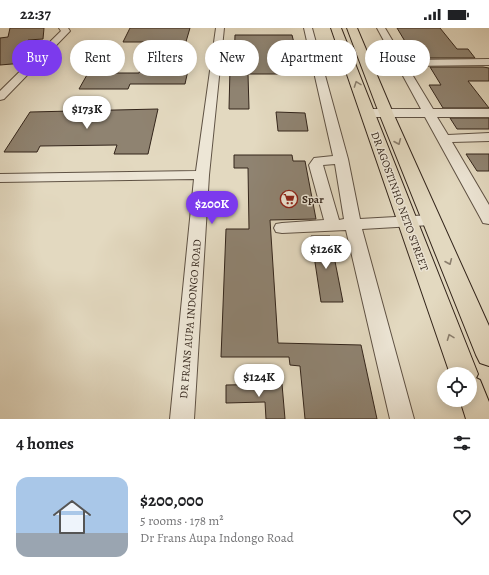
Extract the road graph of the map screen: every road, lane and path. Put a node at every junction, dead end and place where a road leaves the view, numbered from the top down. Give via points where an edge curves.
1 (64, 28) edge
2 (220, 28) edge
3 (308, 28) edge
4 (336, 28) edge
5 (352, 28) edge
6 (381, 28) edge
7 (388, 40) edge
8 (489, 62) edge
9 (430, 63) edge
10 (409, 76) edge
11 (0, 97) edge
12 (430, 112) junction
13 (367, 113) junction
14 (386, 113) junction
15 (489, 113) edge
16 (489, 137) edge
17 (458, 138) junction
18 (444, 139) junction
19 (489, 146) edge
20 (341, 159) junction
21 (202, 175) junction
22 (0, 178) edge
23 (489, 219) edge
24 (431, 220) junction
25 (407, 222) junction
26 (353, 224) junction
27 (333, 225) junction
28 (282, 228) dead end
29 (489, 355) edge
30 (461, 367) edge
31 (476, 407) edge
32 (182, 419) edge
33 (402, 419) edge
34 (481, 419) edge

1 - 11 street via 66,31
2 - 21 street, DR FRANS AUPA INDONGO ROAD
3 - 20 street
13 -> 4 main road, DR AGOSTINHO NETO STREET
5 - 14 main road, DR AGOSTINHO NETO STREET
6 - 7 street
8 - 9 street
10 - 12 street
12 - 14 street
12 - 15 street
12 - 18 street
13 - 14 street
13 - 25 main road, DR AGOSTINHO NETO STREET
14 -> 24 main road, DR AGOSTINHO NETO STREET
16 - 17 street
17 - 18 street
17 - 19 street via 464,144
18 - 23 street
20 - 26 street
20 - 27 street via 319,161 316,165
21 - 22 street
21 - 32 street, DR FRANS AUPA INDONGO ROAD
24 - 25 street
24 -> 29 main road, DR AGOSTINHO NETO STREET
25 - 26 street
30 -> 25 main road, DR AGOSTINHO NETO STREET
26 - 27 street
26 - 33 street
27 - 28 street
31 - 34 main road

